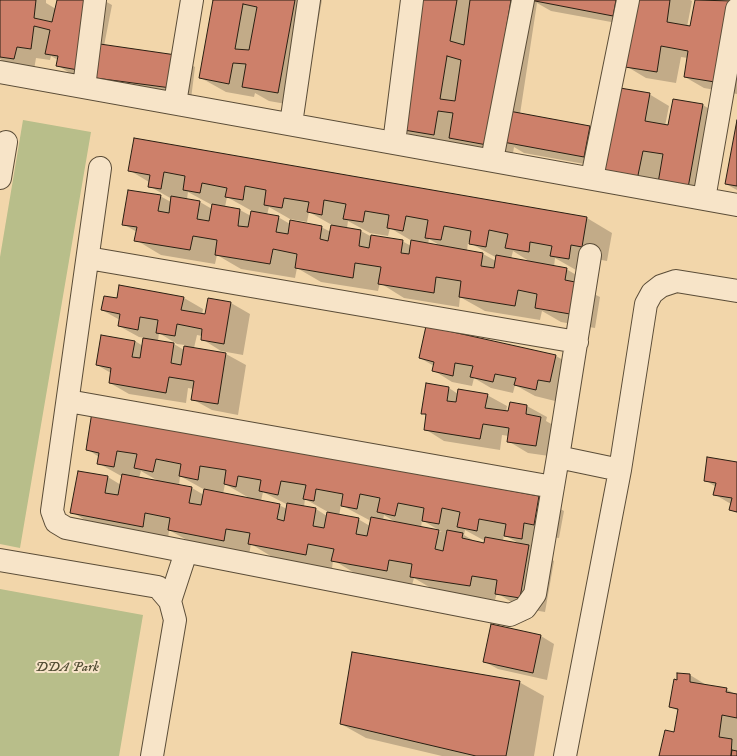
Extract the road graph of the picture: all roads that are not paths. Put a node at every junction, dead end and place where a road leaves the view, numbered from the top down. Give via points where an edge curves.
1 (95, 0) edge
2 (192, 0) edge
3 (309, 0) edge
4 (412, 0) edge
5 (523, 0) edge
6 (628, 0) edge
7 (737, 9) edge
8 (0, 72) edge
9 (84, 87) junction
10 (175, 103) junction
11 (290, 124) junction
12 (6, 142) dead end
13 (394, 143) junction
14 (492, 160) junction
15 (100, 168) dead end
16 (0, 178) edge
17 (592, 178) junction
18 (704, 199) junction
19 (737, 205) edge
20 (590, 255) dead end
21 (88, 258) junction
22 (737, 291) edge
23 (577, 342) junction
24 (68, 401) junction
25 (558, 457) junction
26 (620, 470) junction
27 (553, 487) junction
28 (186, 552) junction
29 (0, 560) edge
30 (170, 601) junction
31 (152, 756) edge
32 (565, 756) edge

1 - 9 street
2 - 10 street
3 - 11 street
4 - 13 street
5 - 14 street
6 - 17 street
7 - 18 street
8 - 9 street
9 - 10 street
10 - 11 street
11 - 13 street
12 - 16 street
13 - 14 street
14 - 17 street
15 - 21 street
17 - 18 street
18 - 19 street
20 - 23 street
21 - 23 street
21 - 24 street
22 - 26 street via 676,281 661,286 652,294 646,304
23 - 25 street
24 - 27 street
24 - 28 street via 52,511 56,522 66,528
25 - 26 street
25 - 27 street
26 - 32 street
27 - 28 street via 535,594 525,608 510,615
28 - 30 street
29 - 30 street via 158,587
30 - 31 street via 175,620

